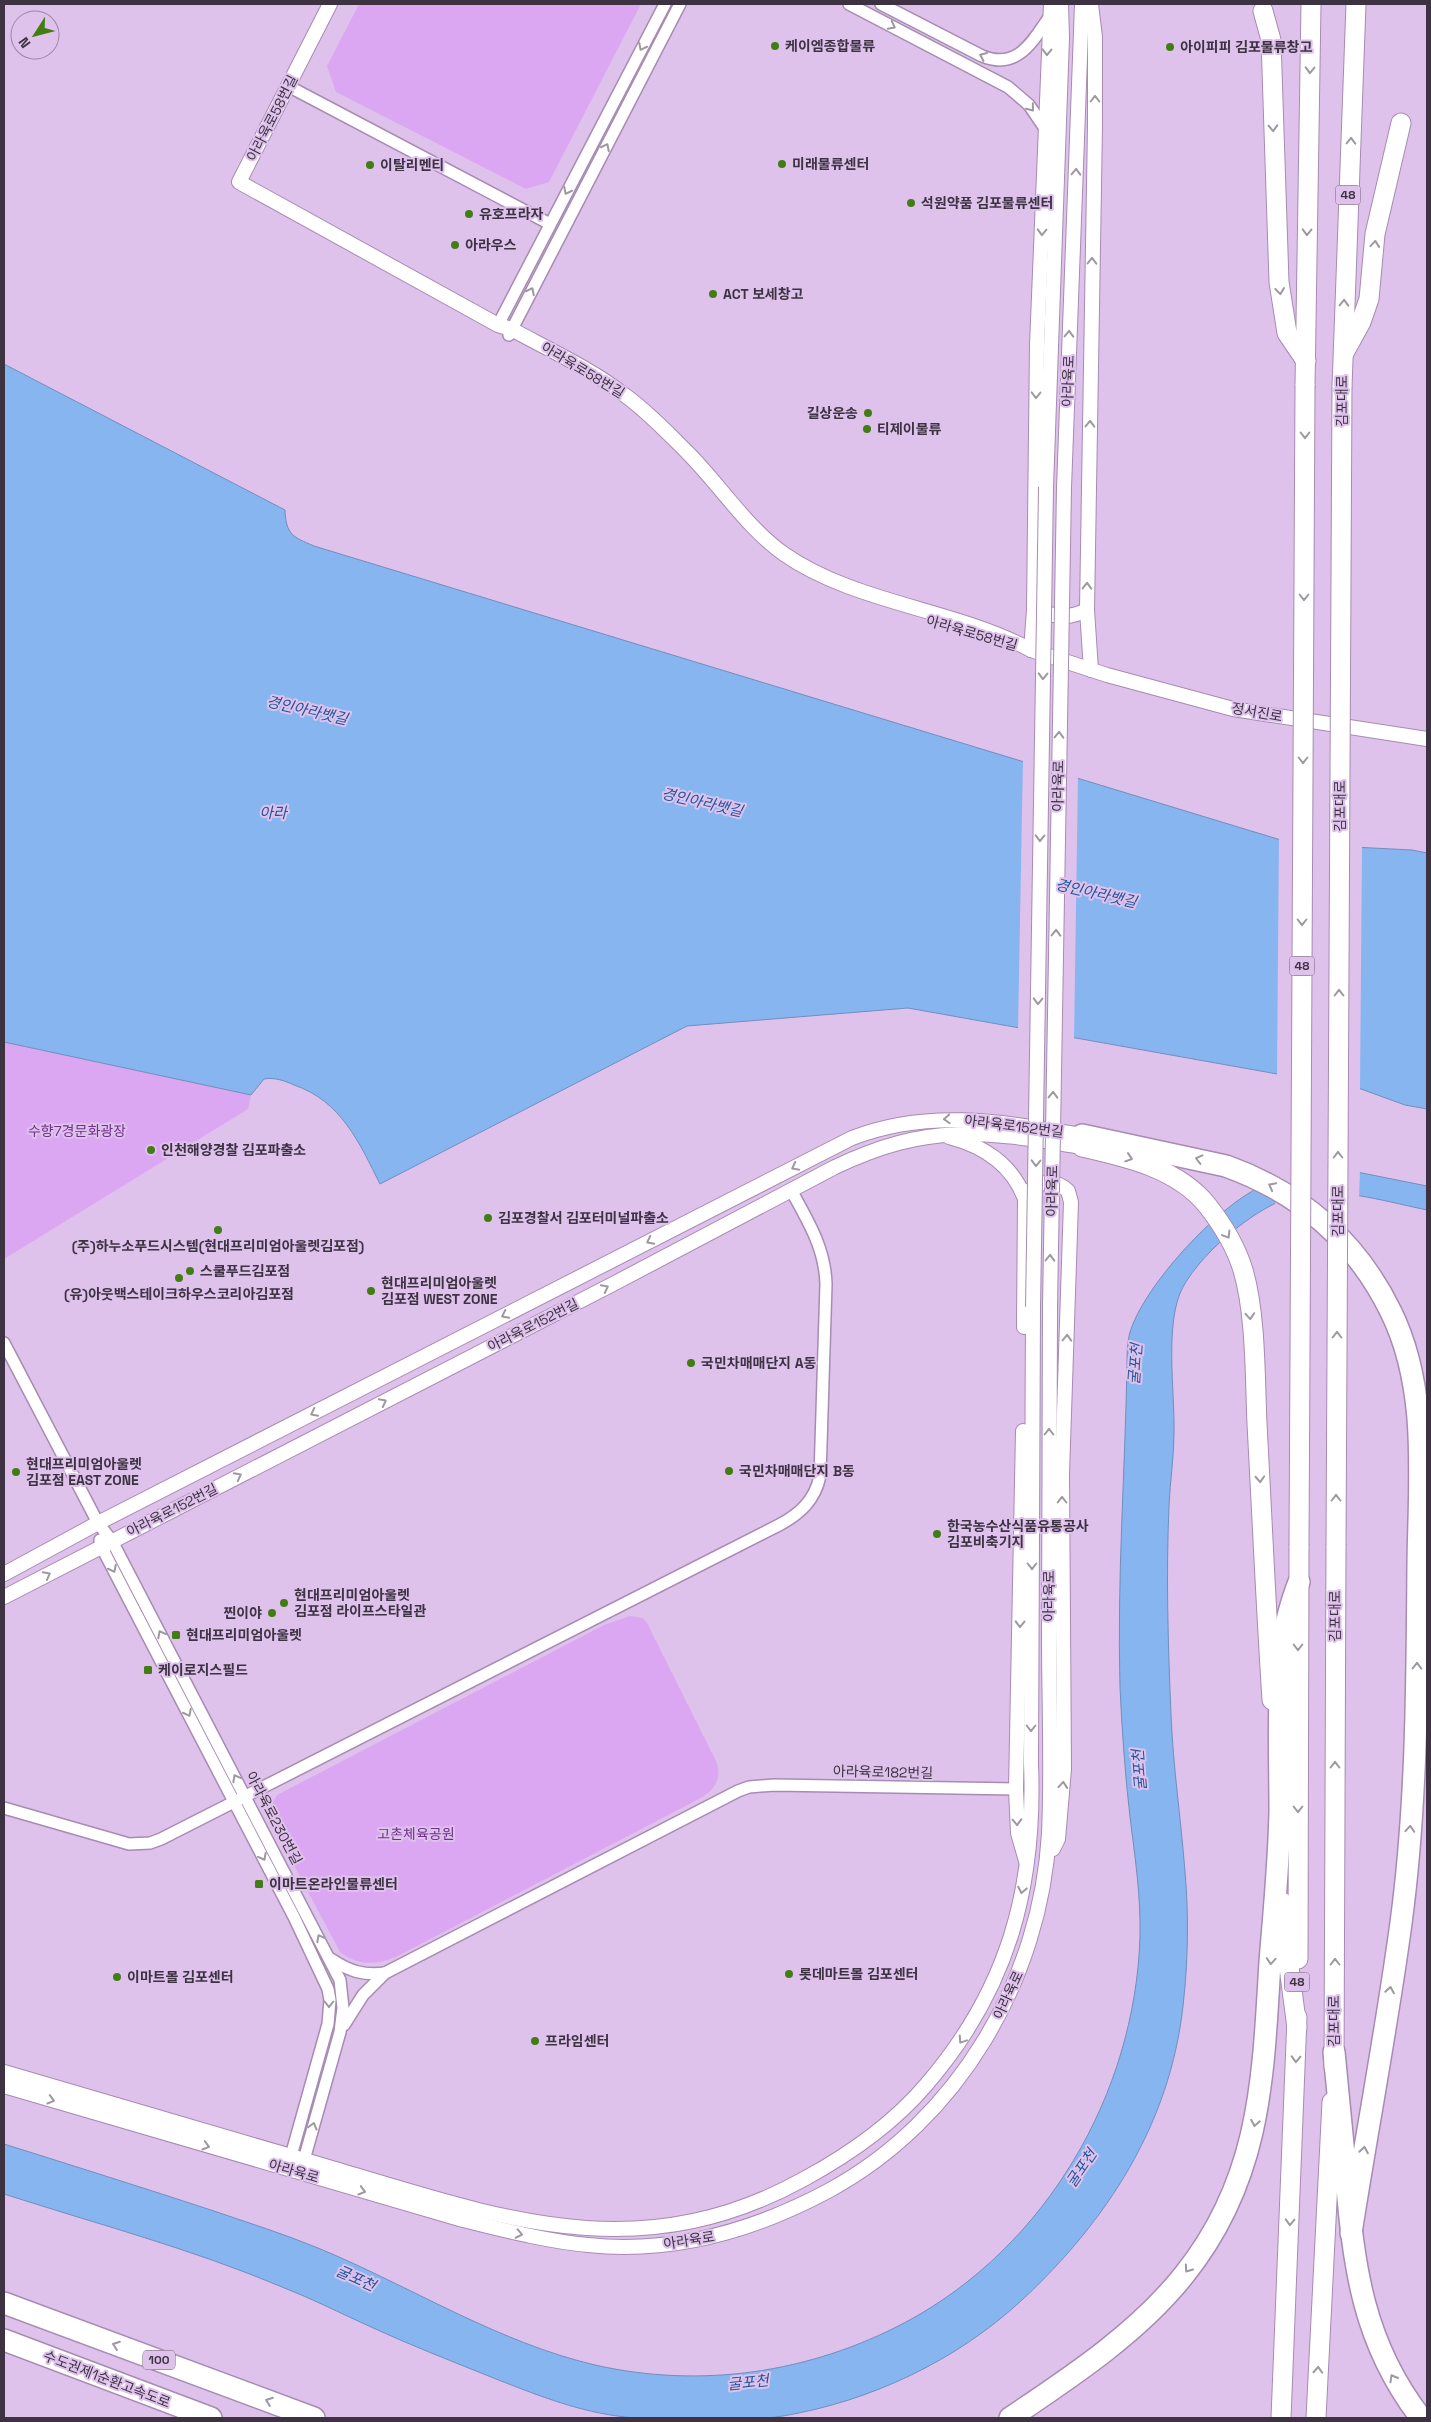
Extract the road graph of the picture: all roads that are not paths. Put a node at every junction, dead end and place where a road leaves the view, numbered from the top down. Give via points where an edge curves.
1 (330, 4) edge
2 (665, 4) edge
3 (680, 4) edge
4 (849, 4) edge
5 (880, 4) edge
6 (1050, 4) edge
7 (1061, 4) edge
8 (1082, 4) edge
9 (1091, 4) edge
10 (1356, 4) edge
11 (1310, 6) edge
12 (1263, 11) dead end
13 (1048, 19) junction
14 (288, 86) junction
15 (1401, 123) dead end
16 (1046, 130) junction
17 (550, 224) junction
18 (506, 330) junction
19 (1342, 356) junction
20 (1306, 361) junction
21 (1034, 610) junction
22 (1087, 610) junction
23 (1031, 650) junction
24 (1091, 670) junction
25 (1426, 738) edge
26 (939, 1134) junction
27 (1082, 1141) junction
28 (791, 1190) junction
29 (1023, 1214) junction
30 (4, 1343) edge
31 (98, 1523) junction
32 (106, 1544) junction
33 (4, 1574) edge
34 (1299, 1582) junction
35 (4, 1597) edge
36 (1016, 1789) junction
37 (245, 1796) junction
38 (234, 1802) junction
39 (4, 1808) edge
40 (1279, 1834) junction
41 (1027, 1865) junction
42 (1045, 1866) junction
43 (330, 1959) junction
44 (385, 1973) junction
45 (1297, 2028) junction
46 (340, 2032) junction
47 (1334, 2052) junction
48 (4, 2072) edge
49 (4, 2086) edge
50 (296, 2165) junction
51 (1350, 2233) junction
52 (4, 2302) edge
53 (4, 2340) edge
54 (1069, 2379) junction
55 (211, 2418) edge
56 (314, 2418) edge
57 (1010, 2418) edge
58 (1028, 2418) edge
59 (1282, 2418) edge
60 (1316, 2418) edge
61 (1420, 2418) edge

1 - 14 street, 아라육로58번길
2 -> 17 street
18 -> 3 street
4 -> 16 street via 1008,87 1030,105
13 -> 5 street via 1023,52 1000,61 982,56
6 - 13 street
7 -> 41 street, 아라육로, bridge via 1046,487 1033,1307 1033,1812
42 -> 8 street, 아라육로, bridge via 1049,1834 1050,1307 1064,488
22 -> 9 street via 1095,125 1095,37
19 -> 10 main road, 김포대로 / 48
11 -> 20 main road, 48
12 -> 20 main road via 1271,40 1279,282 1287,333
13 -> 16 street
14 - 17 street
14 - 18 street, 아라육로58번길 via 239,182
19 -> 15 main road via 1361,322 1369,299 1376,234
16 -> 21 street via 1037,345
17 - 18 street
18 - 23 street, 아라육로58번길 via 582,375 632,411 677,453 758,542 799,573 888,608 1001,644
47 -> 19 main road, 김포대로 / 48, bridge
20 -> 34 main road, 48, bridge
21 - 22 street via 1069,618
21 - 23 street
22 - 24 street
23 - 24 street, 아라육로58번길
24 - 25 street, 정서진로 via 1233,709
26 - 27 street, 아라육로152번길 via 1002,1134
26 - 28 street, 아라육로152번길 via 872,1150
26 - 29 street via 980,1147 1002,1164 1020,1187 1025,1199
27 -> 31 street, 아라육로152번길 via 999,1121 954,1118 909,1122 866,1132
27 -> 40 main road via 1159,1170 1179,1181 1206,1204 1226,1233 1243,1268 1248,1286 1254,1365
51 -> 27 highway via 1401,1922 1416,1736 1420,1466 1418,1415 1409,1364 1392,1312 1359,1259 1321,1218 1297,1200 1246,1173 1192,1157
32 -> 28 street, 아라육로152번길
28 - 37 street via 819,1242 826,1272 820,1476 806,1506 780,1525
29 -> 36 street via 1024,1401
42 -> 29 street via 1058,1840 1064,1769 1062,1474 1071,1202 1068,1191 1054,1183 1037,1185 1026,1198
30 - 31 street, 아라육로230번길
31 - 32 street, 아라육로230번길
31 - 33 street, 아라육로152번길
35 -> 32 street, 아라육로152번길
37 -> 32 street, 아라육로230번길
32 -> 38 street, 아라육로230번길
34 - 40 highway via 1285,1631
34 -> 45 main road, 48
36 -> 41 street via 1018,1833
36 - 44 street, 아라육로182번길 via 749,1787
37 - 38 street
43 -> 37 street, 아라육로230번길
38 - 39 street via 161,1839 140,1844 116,1842
38 -> 50 street, 아라육로230번길 via 323,1974 330,2000 328,2024
40 - 45 main road via 1284,1929
40 -> 54 highway via 1264,2060 1254,2129 1235,2190 1213,2233 1179,2281 1147,2314
41 -> 50 street, 아라육로 via 1020,1905 999,1969 970,2027 947,2061 905,2108 870,2137 819,2171 763,2200 721,2215 669,2226 615,2230 573,2228 530,2221
50 -> 42 street, 아라육로 via 472,2222 591,2246 676,2243 722,2235 768,2219 818,2196 864,2169 903,2138 964,2072 994,2025 1026,1956
43 - 44 street via 354,1972
43 - 46 street, 아라육로230번길 via 340,1980 342,1994
44 - 46 street via 363,1995
45 -> 59 main road, 48
50 -> 46 street, 아라육로230번길
47 - 51 highway
60 -> 47 main road, 김포대로 / 48
48 - 50 street, 아라육로
49 -> 50 street, 아라육로
61 -> 51 highway via 1387,2367 1376,2340 1362,2298
56 -> 52 highway, 100
53 - 55 highway, 수도권제1순환고속도로
54 - 57 highway
54 - 58 highway

